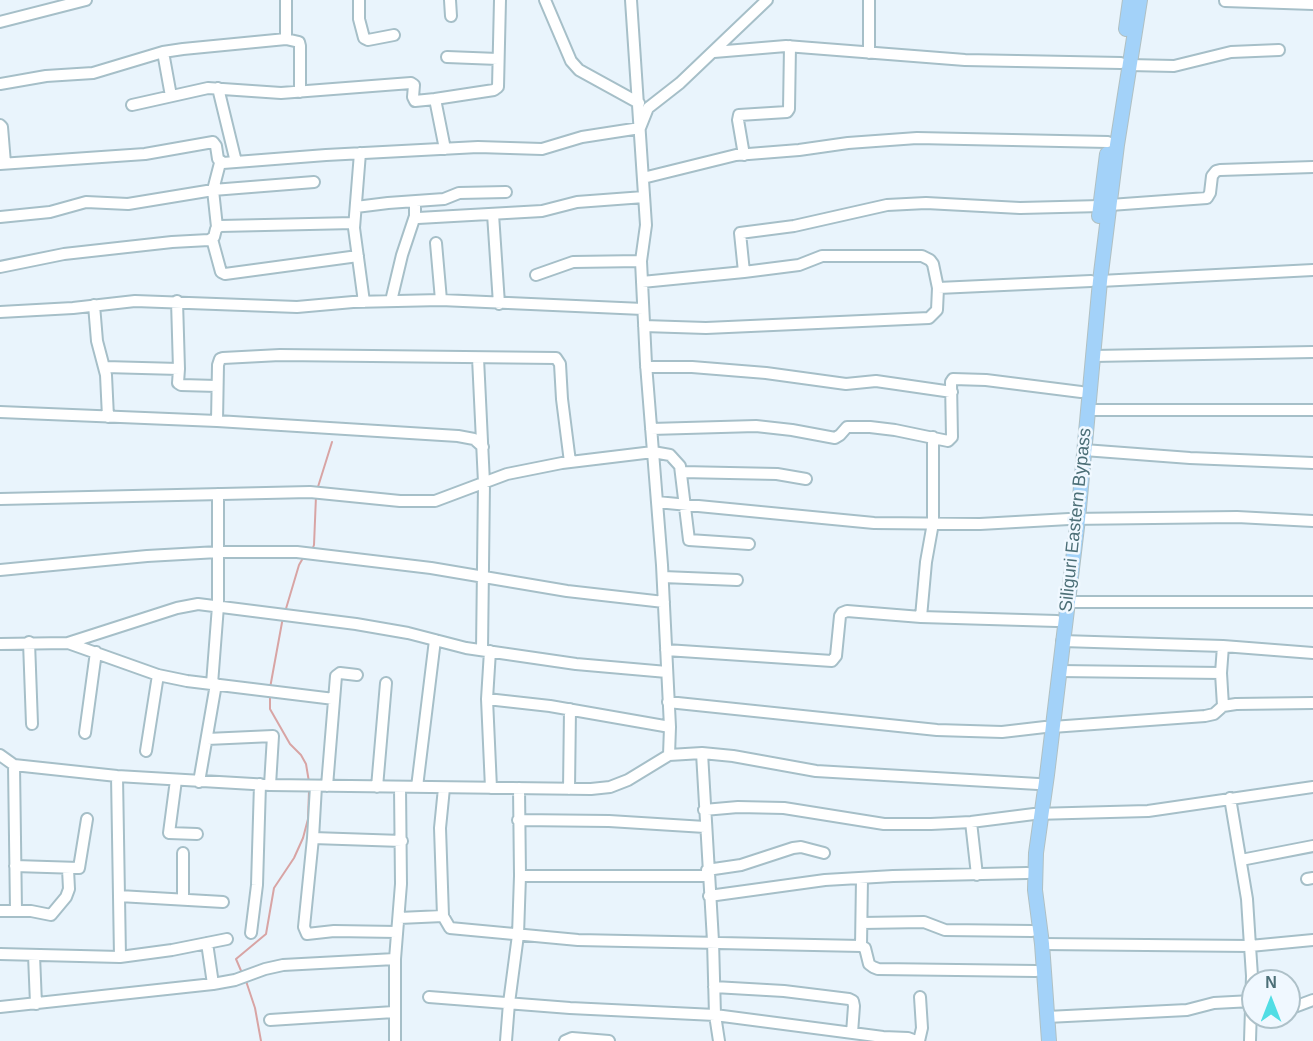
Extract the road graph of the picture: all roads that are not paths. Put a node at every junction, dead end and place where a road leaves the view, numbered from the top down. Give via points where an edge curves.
1 (86, 0) edge
2 (286, 0) edge
3 (359, 0) edge
4 (450, 0) edge
5 (500, 0) edge
6 (544, 0) edge
7 (631, 0) edge
8 (767, 0) edge
9 (869, 0) edge
10 (1130, 0) edge
11 (1140, 0) edge
12 (1225, 1) edge
13 (1298, 2) edge
14 (1313, 4) edge
15 (451, 16) dead end
16 (0, 22) edge
17 (394, 34) dead end
18 (292, 40) junction
19 (790, 46) junction
20 (1279, 50) dead end
21 (163, 52) junction
22 (714, 52) junction
23 (870, 53) junction
24 (447, 57) dead end
25 (498, 59) junction
26 (1125, 64) junction
27 (0, 84) edge
28 (218, 88) junction
29 (305, 92) junction
30 (171, 96) junction
31 (435, 99) junction
32 (639, 104) junction
33 (132, 105) dead end
34 (0, 125) edge
35 (640, 128) junction
36 (1108, 142) junction
37 (445, 149) junction
38 (360, 153) junction
39 (744, 155) junction
40 (237, 162) junction
41 (220, 163) junction
42 (2, 164) edge
43 (1313, 167) edge
44 (643, 178) junction
45 (314, 182) dead end
46 (213, 190) junction
47 (506, 192) dead end
48 (644, 197) junction
49 (415, 202) junction
50 (1105, 205) junction
51 (356, 207) junction
52 (493, 214) junction
53 (415, 216) junction
54 (0, 217) edge
55 (354, 223) junction
56 (217, 227) junction
57 (212, 239) junction
58 (436, 243) dead end
59 (358, 256) junction
60 (641, 261) junction
61 (0, 267) edge
62 (1313, 270) edge
63 (744, 272) junction
64 (536, 275) dead end
65 (1095, 281) junction
66 (642, 282) junction
67 (938, 288) junction
68 (441, 300) junction
69 (177, 301) junction
70 (392, 301) junction
71 (364, 302) junction
72 (499, 304) junction
73 (94, 305) junction
74 (643, 309) junction
75 (0, 312) edge
76 (644, 326) junction
77 (1313, 352) edge
78 (1093, 356) junction
79 (478, 358) junction
80 (105, 367) junction
81 (646, 367) junction
82 (179, 369) junction
83 (217, 386) junction
84 (952, 392) junction
85 (1081, 392) junction
86 (1088, 410) junction
87 (1313, 410) edge
88 (0, 412) edge
89 (108, 417) junction
90 (217, 421) junction
91 (651, 429) junction
92 (933, 437) junction
93 (483, 447) junction
94 (1084, 450) junction
95 (653, 452) junction
96 (570, 462) junction
97 (1313, 463) edge
98 (682, 472) junction
99 (806, 478) dead end
100 (484, 483) junction
101 (218, 494) junction
102 (0, 499) edge
103 (657, 502) junction
104 (684, 504) junction
105 (1073, 519) junction
106 (1313, 521) edge
107 (933, 523) junction
108 (749, 544) dead end
109 (218, 552) junction
110 (0, 570) edge
111 (483, 577) junction
112 (663, 577) junction
113 (737, 580) dead end
114 (664, 602) junction
115 (1068, 602) junction
116 (1313, 602) edge
117 (218, 606) junction
118 (921, 617) junction
119 (1057, 621) junction
120 (435, 640) junction
121 (1062, 641) junction
122 (29, 642) junction
123 (68, 643) junction
124 (0, 644) edge
125 (1223, 646) junction
126 (666, 650) junction
127 (486, 651) junction
128 (96, 652) junction
129 (1313, 653) edge
130 (1059, 670) junction
131 (667, 672) junction
132 (1221, 673) junction
133 (158, 675) junction
134 (357, 675) dead end
135 (386, 683) dead end
136 (214, 684) junction
137 (333, 699) junction
138 (487, 699) junction
139 (668, 702) junction
140 (1313, 703) edge
141 (1223, 706) junction
142 (570, 709) junction
143 (32, 724) dead end
144 (669, 727) junction
145 (1049, 727) junction
146 (85, 734) dead end
147 (207, 739) junction
148 (146, 751) dead end
149 (702, 753) junction
150 (0, 755) edge
151 (669, 755) junction
152 (14, 765) junction
153 (117, 776) junction
154 (176, 780) junction
155 (199, 782) junction
156 (1038, 784) junction
157 (265, 785) junction
158 (319, 786) junction
159 (377, 787) junction
160 (400, 787) junction
161 (417, 787) junction
162 (1313, 787) edge
163 (444, 788) junction
164 (491, 788) junction
165 (519, 789) junction
166 (569, 789) junction
167 (1230, 798) junction
168 (704, 810) junction
169 (1038, 814) junction
170 (87, 819) dead end
171 (518, 820) junction
172 (971, 822) junction
173 (705, 827) junction
174 (197, 834) dead end
175 (313, 838) junction
176 (402, 841) junction
177 (1313, 846) edge
178 (183, 853) dead end
179 (824, 853) dead end
180 (1241, 860) junction
181 (15, 866) junction
182 (68, 869) junction
183 (708, 873) junction
184 (1027, 873) junction
185 (977, 875) junction
186 (520, 876) junction
187 (862, 878) junction
188 (119, 896) junction
189 (709, 896) junction
190 (183, 899) junction
191 (223, 902) dead end
192 (0, 911) edge
193 (16, 911) junction
194 (443, 916) junction
195 (399, 918) junction
196 (861, 923) junction
197 (1032, 931) junction
198 (398, 932) junction
199 (251, 933) dead end
200 (518, 935) junction
201 (227, 939) dead end
202 (1313, 940) edge
203 (713, 941) junction
204 (207, 943) junction
205 (1042, 944) junction
206 (861, 946) junction
207 (1250, 946) junction
208 (0, 954) edge
209 (34, 955) junction
210 (120, 957) junction
211 (395, 959) junction
212 (1251, 969) edge
213 (1036, 971) junction
214 (213, 984) junction
215 (714, 987) junction
216 (429, 997) dead end
217 (920, 997) dead end
218 (1241, 1002) edge
219 (508, 1003) junction
220 (36, 1004) junction
221 (0, 1007) edge
222 (394, 1012) junction
223 (715, 1015) junction
224 (1047, 1017) junction
225 (270, 1020) dead end
226 (852, 1033) junction
227 (883, 1039) edge
228 (395, 1041) edge
229 (506, 1041) edge
230 (565, 1041) edge
231 (609, 1041) edge
232 (719, 1041) edge
233 (918, 1041) edge
234 (1040, 1041) edge
235 (1048, 1041) edge

1 - 16 street
2 - 18 street
3 - 17 street via 364,38
4 - 15 street
5 - 25 street
6 - 32 street via 571,62
7 - 32 street
8 - 22 street
9 - 23 street
10 - 26 main road, Siliguri Eastern Bypass
11 - 26 main road, Siliguri Eastern Bypass
12 - 13 street
13 - 14 street
18 - 21 street
18 - 29 street
19 - 22 street
19 - 23 street
19 - 39 street via 789,109 739,114
20 - 26 street via 1231,52 1174,66
21 - 27 street via 93,73
21 - 30 street
22 - 35 street via 648,108
23 - 26 street
24 - 25 street
25 - 31 street via 496,89
26 - 36 main road, Siliguri Eastern Bypass
26 - 50 main road, Siliguri Eastern Bypass
28 - 29 street
28 - 30 street
28 - 40 street
29 - 31 street via 411,83 415,101
30 - 33 street
31 - 37 street
32 - 35 street
34 - 42 street
35 - 37 street via 593,135 542,149
35 - 44 street
36 - 39 street via 917,138
36 - 50 main road, Siliguri Eastern Bypass
37 - 38 street
38 - 40 street
38 - 51 street
39 - 44 street
40 - 41 street
41 - 42 street via 213,142 145,154
41 - 46 street
43 - 50 street via 1220,170 1212,176 1206,198
44 - 48 street
45 - 46 street
46 - 54 street via 128,204 86,202 50,212
46 - 56 street
47 - 49 street via 459,193 444,200
48 - 52 street
48 - 60 street via 646,225
49 - 51 street
49 - 53 street
50 - 63 street via 887,205 794,226 740,233
50 - 65 main road, Siliguri Eastern Bypass
51 - 55 street
52 - 53 street
52 - 72 street
53 - 70 street
55 - 56 street
55 - 59 street
56 - 57 street
57 - 59 street via 221,272 225,274
57 - 61 street via 64,254
58 - 68 street
59 - 71 street
60 - 64 street via 573,262
60 - 66 street
62 - 65 street
63 - 66 street
63 - 67 street via 799,265 822,256 922,256 933,264
65 - 67 street
65 - 78 main road, Siliguri Eastern Bypass
65 - 85 main road, Siliguri Eastern Bypass
66 - 74 street
67 - 76 street via 937,310 929,318 706,328
68 - 70 street
68 - 72 street
69 - 71 street via 297,307
69 - 73 street
69 - 82 street
70 - 71 street
72 - 74 street
73 - 75 street
73 - 80 street via 97,341
74 - 76 street
76 - 81 street
77 - 78 street
78 - 86 main road, Siliguri Eastern Bypass
79 - 83 street via 223,358 218,365
79 - 93 street
79 - 96 street via 559,360
80 - 82 street
80 - 89 street
81 - 84 street via 766,373 846,384 876,381
81 - 91 street
82 - 83 street via 181,385
83 - 90 street
84 - 85 street via 951,382 957,378
84 - 92 street via 952,439
85 - 105 main road, Siliguri Eastern Bypass
86 - 87 street
86 - 94 main road, Siliguri Eastern Bypass
88 - 89 street
89 - 90 street
90 - 93 street via 458,435 474,439
91 - 92 street via 756,426 835,438 847,427 870,427
91 - 95 street
92 - 107 street
93 - 100 street
94 - 97 street
94 - 105 main road, Siliguri Eastern Bypass
95 - 96 street
95 - 98 street via 670,455
95 - 103 street
96 - 100 street via 507,474
98 - 99 street
98 - 104 street
100 - 101 street via 435,501 311,492
100 - 111 street
101 - 102 street
101 - 109 street
103 - 104 street
103 - 112 street
104 - 107 street via 874,523
104 - 108 street via 689,540
105 - 106 street via 1237,517
105 - 107 street
105 - 115 main road, Siliguri Eastern Bypass
105 - 119 main road, Siliguri Eastern Bypass
107 - 118 street
109 - 110 street
109 - 111 street via 302,553
109 - 117 street
111 - 114 street
111 - 127 street
112 - 113 street
112 - 114 street
114 - 126 street
115 - 116 street
115 - 121 main road, Siliguri Eastern Bypass
117 - 120 street via 356,624
117 - 123 street via 183,606
117 - 136 street
118 - 119 street
118 - 126 street via 844,611 832,660
119 - 145 main road, Siliguri Eastern Bypass
120 - 127 street
120 - 161 street
121 - 125 street
121 - 130 main road, Siliguri Eastern Bypass
122 - 123 street
122 - 124 street
122 - 143 street
123 - 128 street
125 - 129 street
125 - 132 street
126 - 131 street
127 - 131 street
127 - 138 street
128 - 133 street
128 - 146 street
130 - 132 street
130 - 145 main road, Siliguri Eastern Bypass
131 - 139 street
132 - 141 street
133 - 136 street
133 - 148 street
134 - 137 street via 337,674
135 - 159 street
136 - 137 street
136 - 147 street
137 - 158 street
138 - 142 street
138 - 164 street
139 - 144 street
139 - 145 street via 937,730 1002,732
140 - 141 street
141 - 145 street via 1215,714 1205,716
142 - 144 street
142 - 166 street
144 - 151 street
145 - 156 main road, Siliguri Eastern Bypass
145 - 169 main road, Siliguri Eastern Bypass
147 - 155 street
147 - 157 street via 273,736
149 - 151 street
149 - 156 street via 816,771
149 - 168 street
150 - 152 street
151 - 166 street via 610,787
152 - 153 street
152 - 181 street
153 - 154 street
153 - 188 street
154 - 155 street
154 - 174 street via 169,833
155 - 157 street
156 - 169 main road, Siliguri Eastern Bypass
157 - 158 street
157 - 199 street
158 - 159 street
158 - 175 street
159 - 160 street
160 - 161 street
160 - 176 street
161 - 163 street
162 - 167 street
163 - 164 street
163 - 194 street via 440,828
164 - 165 street
165 - 166 street
165 - 171 street
167 - 169 street via 1148,811
167 - 180 street
168 - 172 street via 784,808 884,824
168 - 173 street
169 - 172 street
169 - 184 main road, Siliguri Eastern Bypass
169 - 205 main road, Siliguri Eastern Bypass via 1035,872
170 - 182 street via 79,868
171 - 173 street
171 - 186 street
172 - 185 street
173 - 183 street
175 - 176 street
175 - 198 street via 304,927 307,933
176 - 195 street
177 - 180 street
178 - 190 street
179 - 183 street via 793,848
180 - 207 street
181 - 182 street
181 - 193 street
182 - 193 street via 69,889 54,914
183 - 186 street
183 - 189 street
184 - 185 street
184 - 197 main road, Siliguri Eastern Bypass
185 - 187 street
186 - 200 street
187 - 189 street
187 - 196 street
188 - 190 street
188 - 210 street
189 - 203 street
190 - 191 street
192 - 193 street
194 - 195 street
194 - 200 street via 450,928
195 - 198 street
196 - 197 street via 924,922 945,930
196 - 206 street
197 - 213 main road, Siliguri Eastern Bypass
198 - 211 street
200 - 203 street
200 - 219 street
201 - 204 street
202 - 207 street
203 - 206 street
203 - 215 street
204 - 210 street
204 - 214 street
205 - 207 street
205 - 224 main road, Siliguri Eastern Bypass
206 - 213 street via 870,964 878,969
207 - 212 street
208 - 209 street
209 - 210 street
209 - 220 street
211 - 214 street via 284,965
211 - 222 street
213 - 234 main road, Siliguri Eastern Bypass
214 - 220 street
215 - 223 street
215 - 226 street via 849,999 854,1006
216 - 219 street
217 - 233 street via 922,1028
218 - 224 street via 1187,1010
219 - 223 street
219 - 229 street
220 - 221 street
222 - 225 street
222 - 228 street
223 - 226 street
223 - 232 street
224 - 235 main road, Siliguri Eastern Bypass
226 - 227 street
227 - 233 street
230 - 231 street

